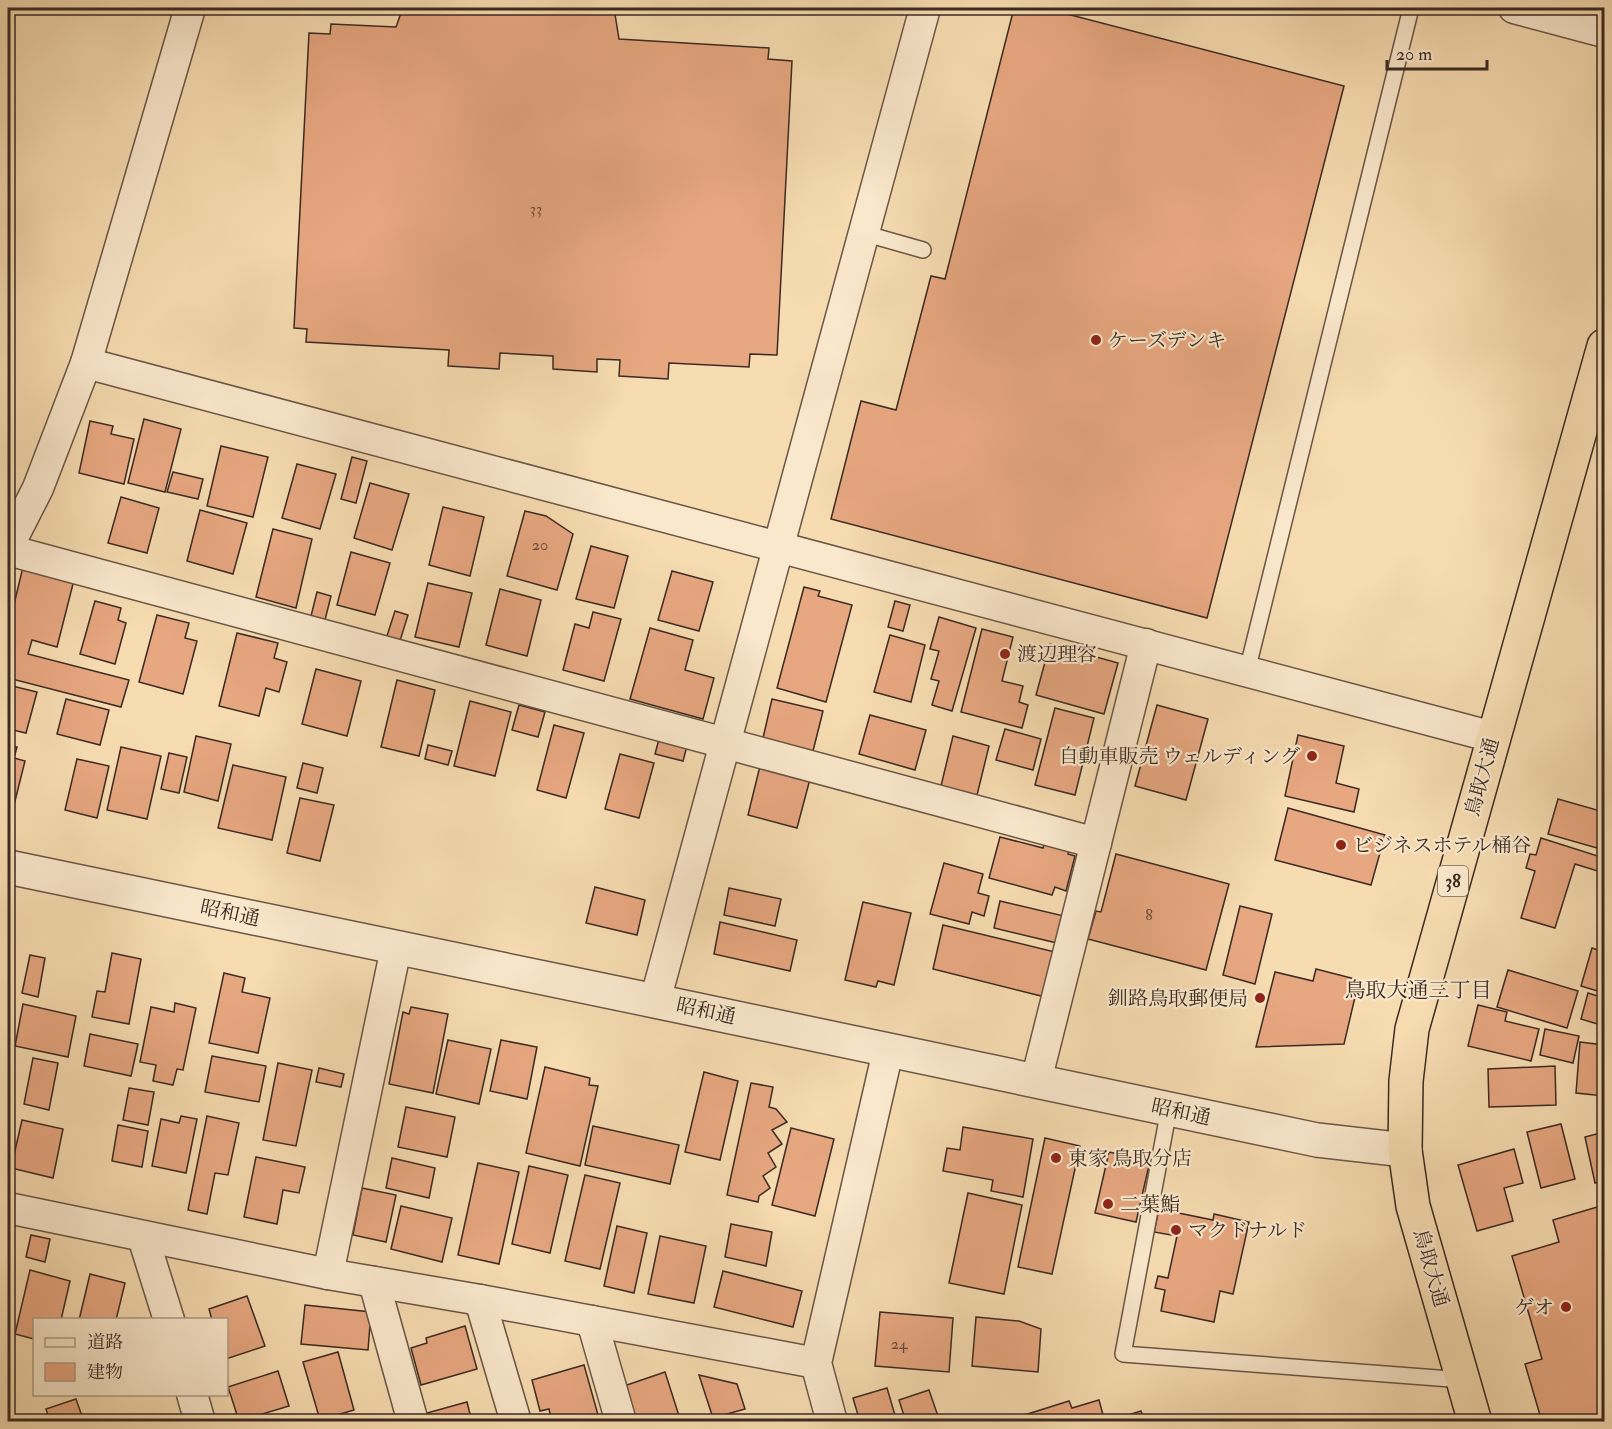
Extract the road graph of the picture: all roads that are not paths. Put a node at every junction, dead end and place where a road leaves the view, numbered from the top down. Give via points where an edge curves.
1 (190, 8) edge
2 (925, 8) edge
3 (1411, 8) edge
4 (1514, 8) edge
5 (1605, 32) edge
6 (862, 233) junction
7 (923, 250) dead end
8 (1605, 346) edge
9 (86, 363) junction
10 (1599, 389) edge
11 (779, 547) junction
12 (8, 548) edge
13 (1146, 644) junction
14 (1247, 671) junction
15 (1493, 736) junction
16 (726, 743) junction
17 (1096, 843) junction
18 (8, 867) edge
19 (396, 948) junction
20 (655, 1001) junction
21 (888, 1051) junction
22 (1036, 1081) junction
23 (1168, 1109) junction
24 (1405, 1149) junction
25 (8, 1208) edge
26 (143, 1237) junction
27 (328, 1274) junction
28 (374, 1282) junction
29 (480, 1300) junction
30 (168, 1318) edge
31 (592, 1322) junction
32 (816, 1363) junction
33 (1464, 1380) junction
34 (192, 1396) edge
35 (200, 1422) edge
36 (413, 1422) edge
37 (516, 1422) edge
38 (621, 1422) edge
39 (832, 1422) edge
40 (1475, 1422) edge

1 - 9 street
2 - 6 street
3 - 14 lane
4 - 5 street
6 - 7 lane
6 - 11 street
8 - 10 highway, 鳥取大通 / 38
9 - 11 street
9 - 12 street via 38,488
10 - 15 highway, 鳥取大通 / 38
11 - 13 street
11 - 16 street
12 - 16 street
13 - 14 street
13 - 17 street
14 - 15 street
15 - 24 highway, 鳥取大通 / 38 via 1412,1029
16 - 17 street
16 - 20 street
17 - 22 street
18 - 19 street, 昭和通
19 - 20 street, 昭和通
19 - 27 street
20 - 21 street, 昭和通
21 - 22 street, 昭和通
21 - 32 street
22 - 23 street, 昭和通
23 - 24 street, 昭和通 via 1317,1140
23 - 33 lane via 1123,1354
24 - 33 highway, 鳥取大通 / 38 via 1413,1206
25 - 26 street
26 - 27 street
26 - 30 street
27 - 28 street
28 - 29 street
28 - 36 street
29 - 31 street
29 - 37 street
31 - 32 street
31 - 38 street
32 - 39 street
33 - 40 highway, 鳥取大通 / 38
34 - 35 street

